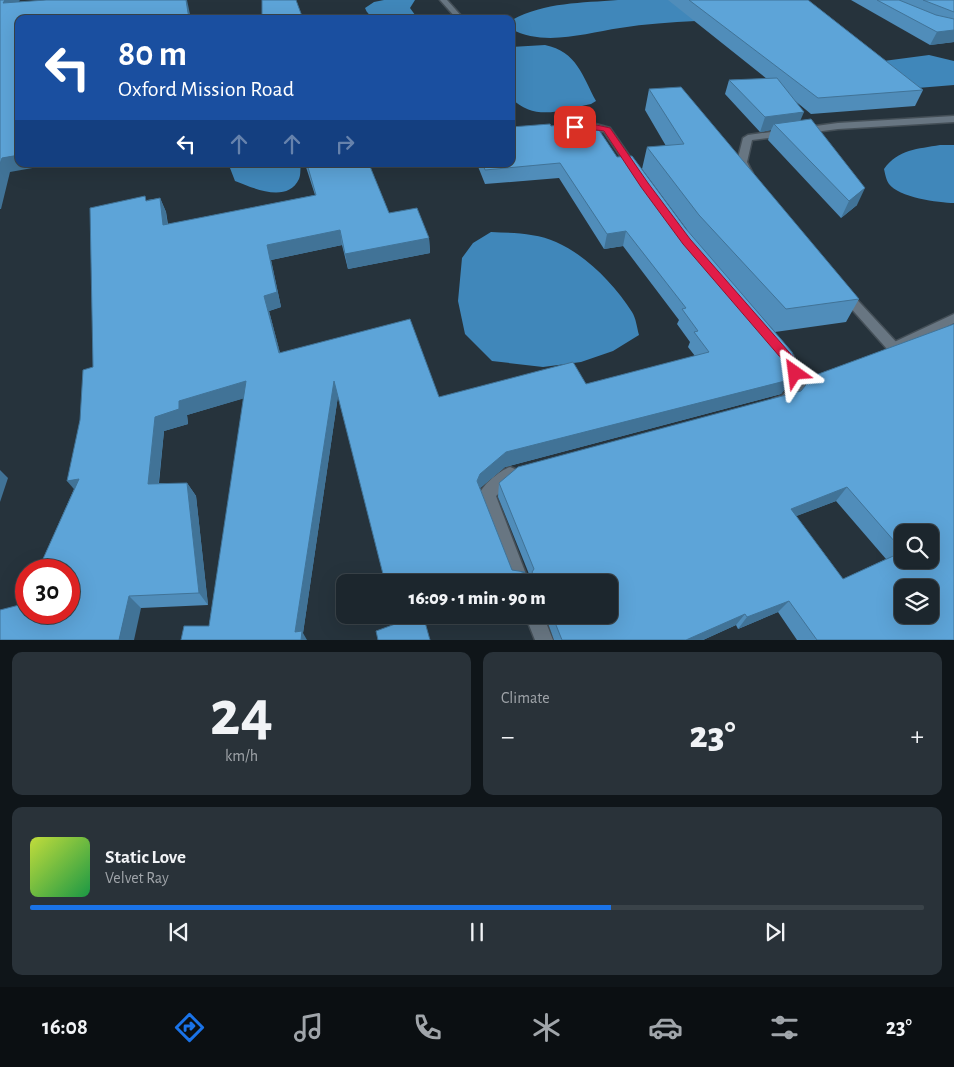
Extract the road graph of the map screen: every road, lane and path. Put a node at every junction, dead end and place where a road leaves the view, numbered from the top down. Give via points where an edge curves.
1 (443, 0) edge
2 (457, 15) edge
3 (954, 119) edge
4 (573, 128) edge
5 (645, 185) edge
6 (755, 187) edge
7 (835, 283) edge
8 (954, 318) edge
9 (780, 349) edge
10 (813, 379) edge
11 (800, 384) junction
12 (768, 405) edge
13 (520, 470) edge
14 (518, 574) edge
15 (538, 624) edge
16 (544, 640) edge

1 - 2 street
3 - 6 street via 838,126 748,138 742,162
4 - 5 street via 592,126 607,130
7 - 8 street via 888,349
9 - 11 street via 791,362
10 - 11 street
11 - 12 street via 787,400
13 - 14 street via 511,473 487,494
15 - 16 street

